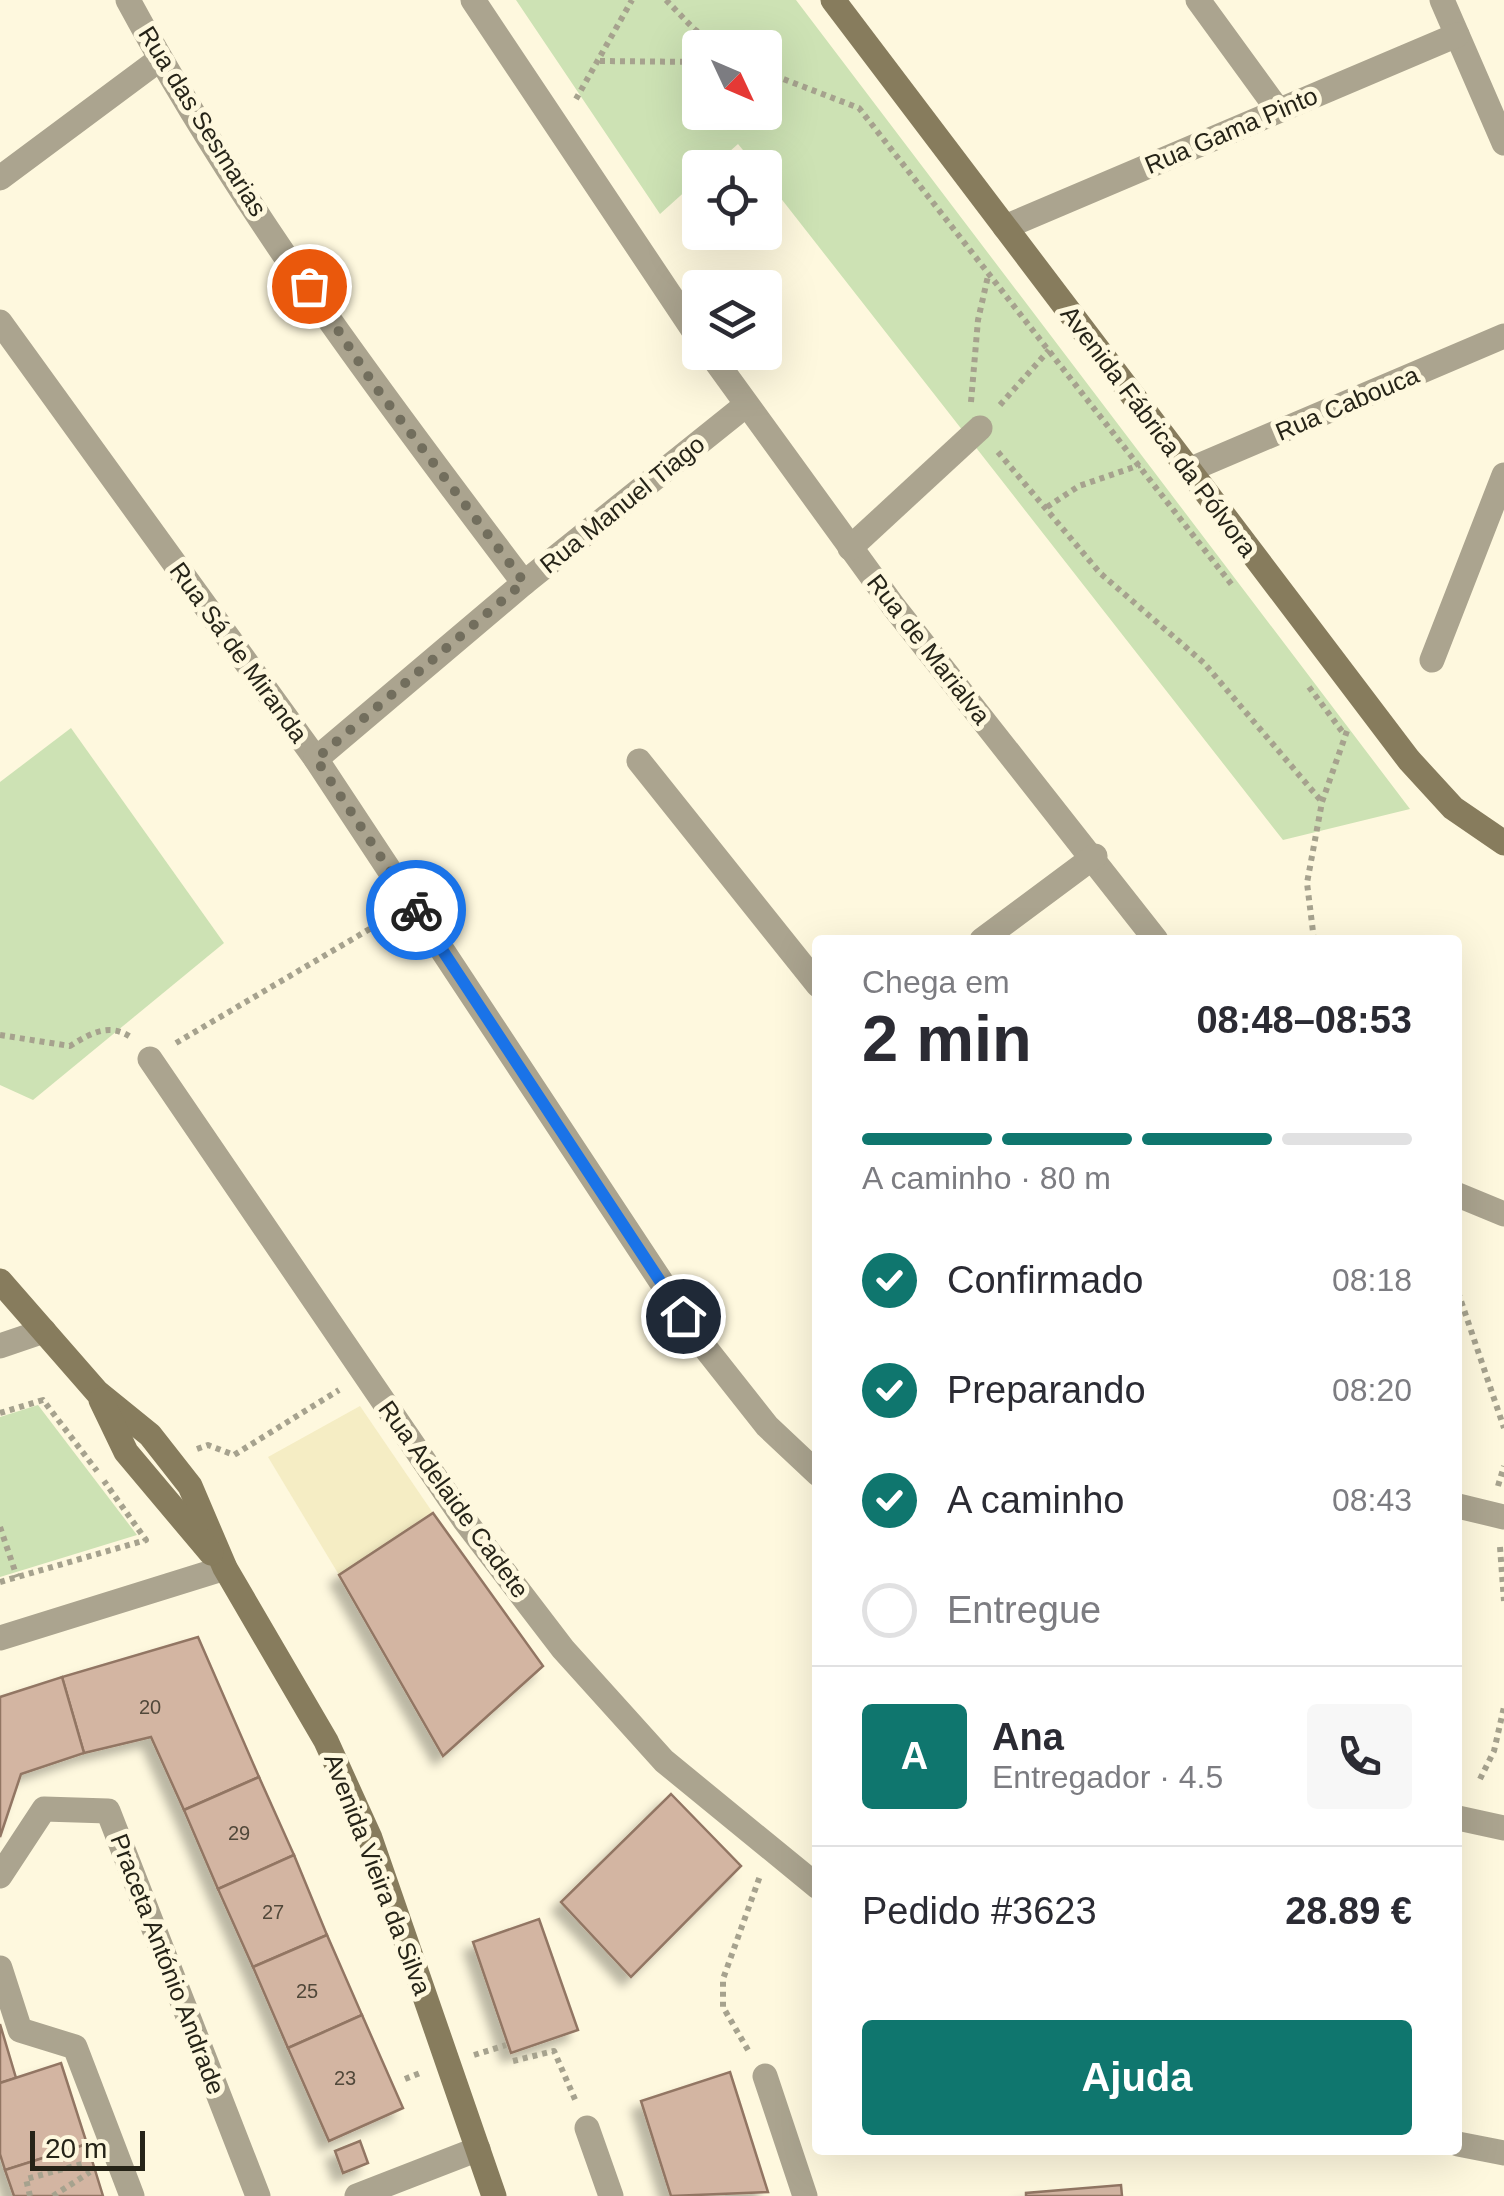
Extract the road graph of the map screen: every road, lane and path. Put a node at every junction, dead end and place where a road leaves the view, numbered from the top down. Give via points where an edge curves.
1 (128, 0) edge
2 (473, 0) edge
3 (632, 0) edge
4 (666, 0) edge
5 (832, 0) edge
6 (1198, 0) edge
7 (1442, 0) edge
8 (695, 30) edge
9 (1457, 34) junction
10 (160, 59) junction
11 (600, 61) junction
12 (682, 62) edge
13 (782, 79) edge
14 (1278, 110) junction
15 (551, 120) junction
16 (1504, 144) edge
17 (0, 178) edge
18 (1005, 226) junction
19 (988, 275) junction
20 (682, 313) edge
21 (0, 322) edge
22 (1504, 336) edge
23 (1049, 350) junction
24 (721, 370) edge
25 (746, 405) junction
26 (980, 428) junction
27 (1140, 465) junction
28 (1189, 470) junction
29 (1504, 475) edge
30 (1047, 507) junction
31 (850, 548) junction
32 (524, 582) junction
33 (1244, 600) dead end
34 (1432, 660) dead end
35 (1300, 675) dead end
36 (1344, 734) dead end
37 (316, 759) junction
38 (640, 760) dead end
39 (1504, 842) edge
40 (1095, 856) junction
41 (412, 904) junction
42 (989, 935) edge
43 (1152, 935) edge
44 (1313, 935) edge
45 (812, 977) edge
46 (0, 1035) edge
47 (150, 1059) junction
48 (1462, 1197) edge
49 (1504, 1214) edge
50 (0, 1282) edge
51 (1462, 1304) edge
52 (44, 1331) junction
53 (0, 1346) edge
54 (368, 1380) junction
55 (97, 1392) junction
56 (0, 1413) edge
57 (1504, 1428) edge
58 (168, 1459) junction
59 (812, 1468) edge
60 (1462, 1507) edge
61 (1504, 1516) edge
62 (0, 1526) edge
63 (225, 1568) junction
64 (17, 1578) junction
65 (0, 1582) edge
66 (0, 1638) edge
67 (1504, 1706) edge
68 (1480, 1779) dead end
69 (1462, 1819) edge
70 (1504, 1828) edge
71 (768, 1850) junction
72 (0, 1876) edge
73 (812, 1883) edge
74 (0, 1968) edge
75 (513, 2062) dead end
76 (766, 2076) joint
77 (587, 2128) joint
78 (1462, 2145) edge
79 (478, 2149) junction
80 (1504, 2154) edge
81 (117, 2155) junction
82 (28, 2196) edge
83 (53, 2196) edge
84 (132, 2196) edge
85 (258, 2196) edge
86 (357, 2196) edge
87 (494, 2196) edge
88 (611, 2196) edge
89 (805, 2196) edge

1 - 10 street, Rua das Sesmarias
2 - 15 street
3 - 11 path
4 - 8 path
5 - 18 street, Avenida Fábrica da Pólvora
6 - 14 street
7 - 9 street
9 - 14 street, Rua Gama Pinto
9 - 16 street
10 - 17 street
10 - 32 street, Rua das Sesmarias via 374,385
11 - 12 path
11 - 15 path via 581,95
13 - 19 path via 859,108
14 - 18 street, Rua Gama Pinto
15 - 20 street
18 - 28 street, Avenida Fábrica da Pólvora
19 - 23 path
19 - 26 path via 970,397
21 - 37 street, Rua Sá de Miranda
22 - 28 street, Rua Cabouca
23 - 26 path
23 - 27 path
24 - 25 street, Rua de Marialva
25 - 31 street, Rua de Marialva
25 - 32 street, Rua Manuel Tiago
26 - 30 path
26 - 31 street
27 - 30 path via 1079,486
27 - 33 path
28 - 39 street, Avenida Fábrica da Pólvora via 1409,760 1453,808
29 - 34 street
30 - 44 path via 1100,573 1204,663 1322,802 1306,883
31 - 40 street, Rua de Marialva
32 - 37 street, Rua Manuel Tiago
35 - 36 path
37 - 41 street, Rua Sá de Miranda
38 - 45 street
40 - 42 street
40 - 43 street, Rua de Marialva
41 - 47 path
41 - 59 street, Rua Sá de Miranda via 702,1345 767,1426
46 - 47 path via 70,1046 95,1030 120,1030
47 - 54 street, Rua Adelaide Cadete
48 - 49 street
50 - 52 street, Avenida Vieira da Silva
51 - 57 path
52 - 53 street
52 - 55 street, Avenida Vieira da Silva
54 - 58 path via 336,1391 234,1455 208,1445
54 - 71 street, Rua Adelaide Cadete via 563,1649 664,1761
55 - 58 street, Avenida Vieira da Silva via 150,1435
55 - 63 street, Avenida Vieira da Silva via 126,1452
56 - 64 path via 43,1400 146,1540
58 - 63 street, Avenida Vieira da Silva via 190,1486
60 - 61 street
62 - 64 path
63 - 66 street
63 - 79 street, Avenida Vieira da Silva via 326,1741 360,1816
64 - 65 path
67 - 68 path
69 - 70 street
71 - 73 street, Rua Adelaide Cadete
71 - 76 path via 723,1979 723,2007
72 - 85 street, Praceta António Andrade via 44,1809 108,1810
74 - 81 street via 20,2030 76,2047
75 - 77 path via 554,2051
76 - 89 street
77 - 88 street
78 - 80 street
79 - 86 street
79 - 87 street, Avenida Vieira da Silva
81 - 82 path via 26,2179
81 - 83 path
81 - 84 street

